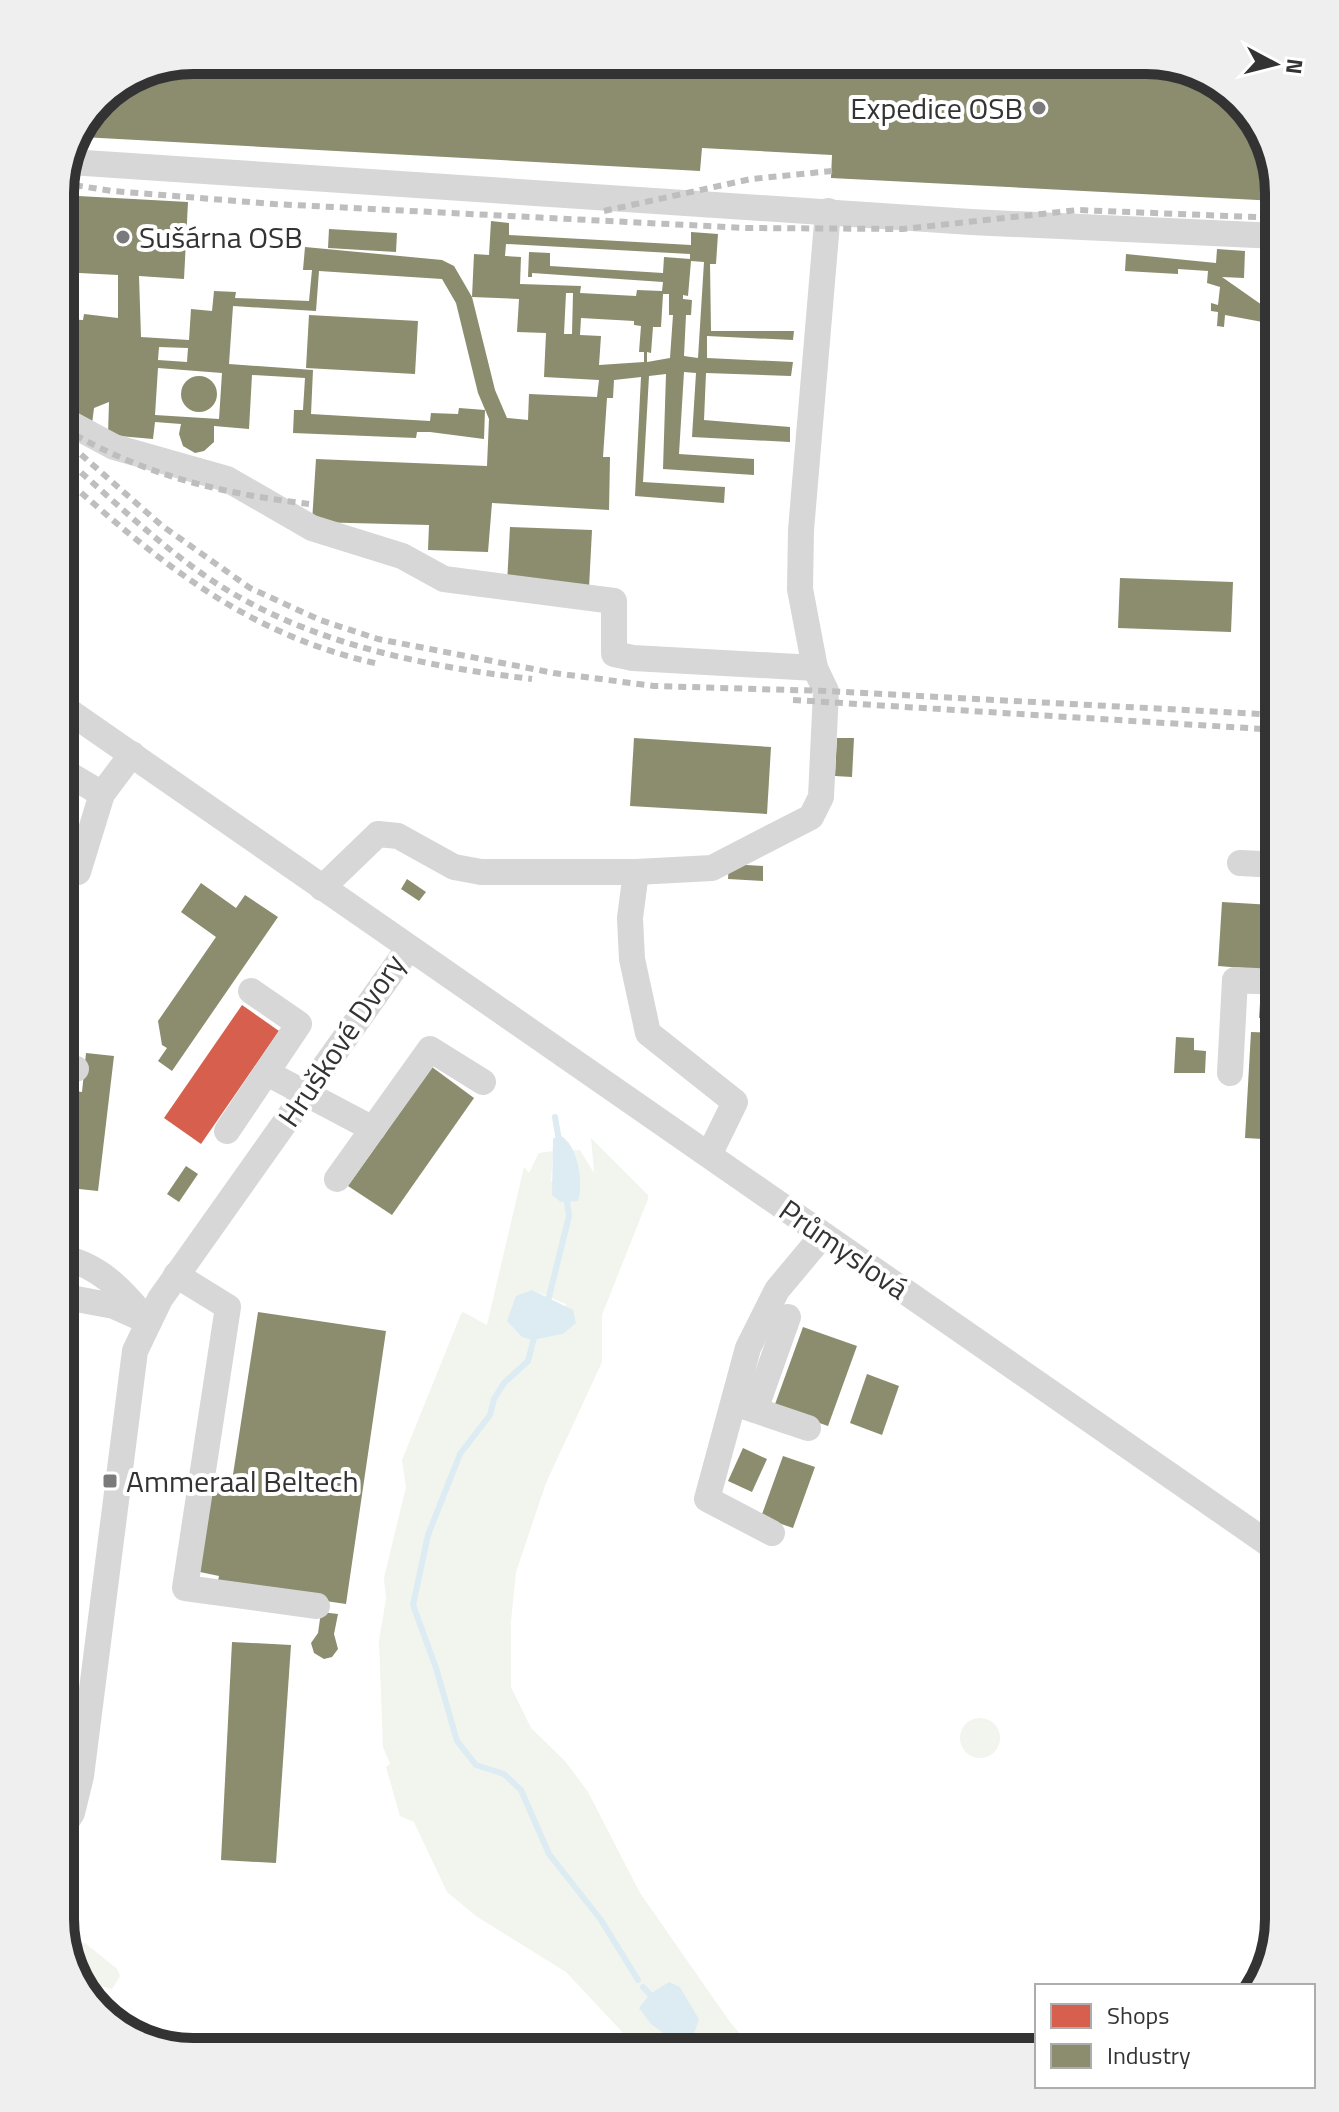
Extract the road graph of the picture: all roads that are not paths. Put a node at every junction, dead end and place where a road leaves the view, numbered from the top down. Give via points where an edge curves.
1 (78, 163) edge
2 (828, 211) junction
3 (1265, 235) edge
4 (74, 426) edge
5 (815, 668) junction
6 (74, 715) edge
7 (132, 754) junction
8 (74, 777) edge
9 (102, 794) junction
10 (1240, 863) dead end
11 (1265, 864) edge
12 (78, 872) dead end
13 (636, 872) junction
14 (322, 888) junction
15 (408, 949) junction
16 (1265, 981) edge
17 (251, 991) dead end
18 (267, 1073) junction
19 (1230, 1073) dead end
20 (483, 1082) dead end
21 (308, 1094) junction
22 (373, 1129) junction
23 (227, 1131) dead end
24 (710, 1153) junction
25 (337, 1179) dead end
26 (822, 1236) junction
27 (74, 1260) edge
28 (176, 1275) junction
29 (74, 1299) edge
30 (788, 1317) dead end
31 (147, 1320) junction
32 (744, 1407) junction
33 (808, 1428) dead end
34 (772, 1533) dead end
35 (1265, 1541) edge
36 (317, 1606) dead end
37 (74, 1805) edge

1 - 2 street
2 - 3 street
2 - 5 street via 801,530 800,589
4 - 5 street via 114,447 227,479 312,528 402,556 444,579 614,601 614,654
5 - 13 street via 826,691 821,797 811,817 712,868
6 - 7 street, Hruškové Dvory
7 - 9 street
7 - 14 street, Hruškové Dvory
8 - 9 street
9 - 12 street
10 - 11 street
13 - 14 street via 481,872 454,867 398,836 378,834
13 - 24 street via 632,959 648,1033 735,1102
14 - 15 street, Hruškové Dvory
15 - 21 street, Hruškové Dvory
15 - 24 street, Průmyslová
16 - 19 street via 1235,980
17 - 18 street via 299,1024
18 - 21 street
18 - 23 street
20 - 22 street via 430,1049
21 - 22 street
21 - 28 street, Hruškové Dvory
22 - 25 street
24 - 26 street, Průmyslová
26 - 32 street via 777,1290 748,1348
26 - 35 street, Průmyslová
27 - 31 street via 109,1277
28 - 31 street, Hruškové Dvory
28 - 36 street via 228,1307 185,1588
29 - 31 street via 114,1306
30 - 32 street
31 - 37 street, Hruškové Dvory via 135,1351
32 - 33 street
32 - 34 street via 707,1499

